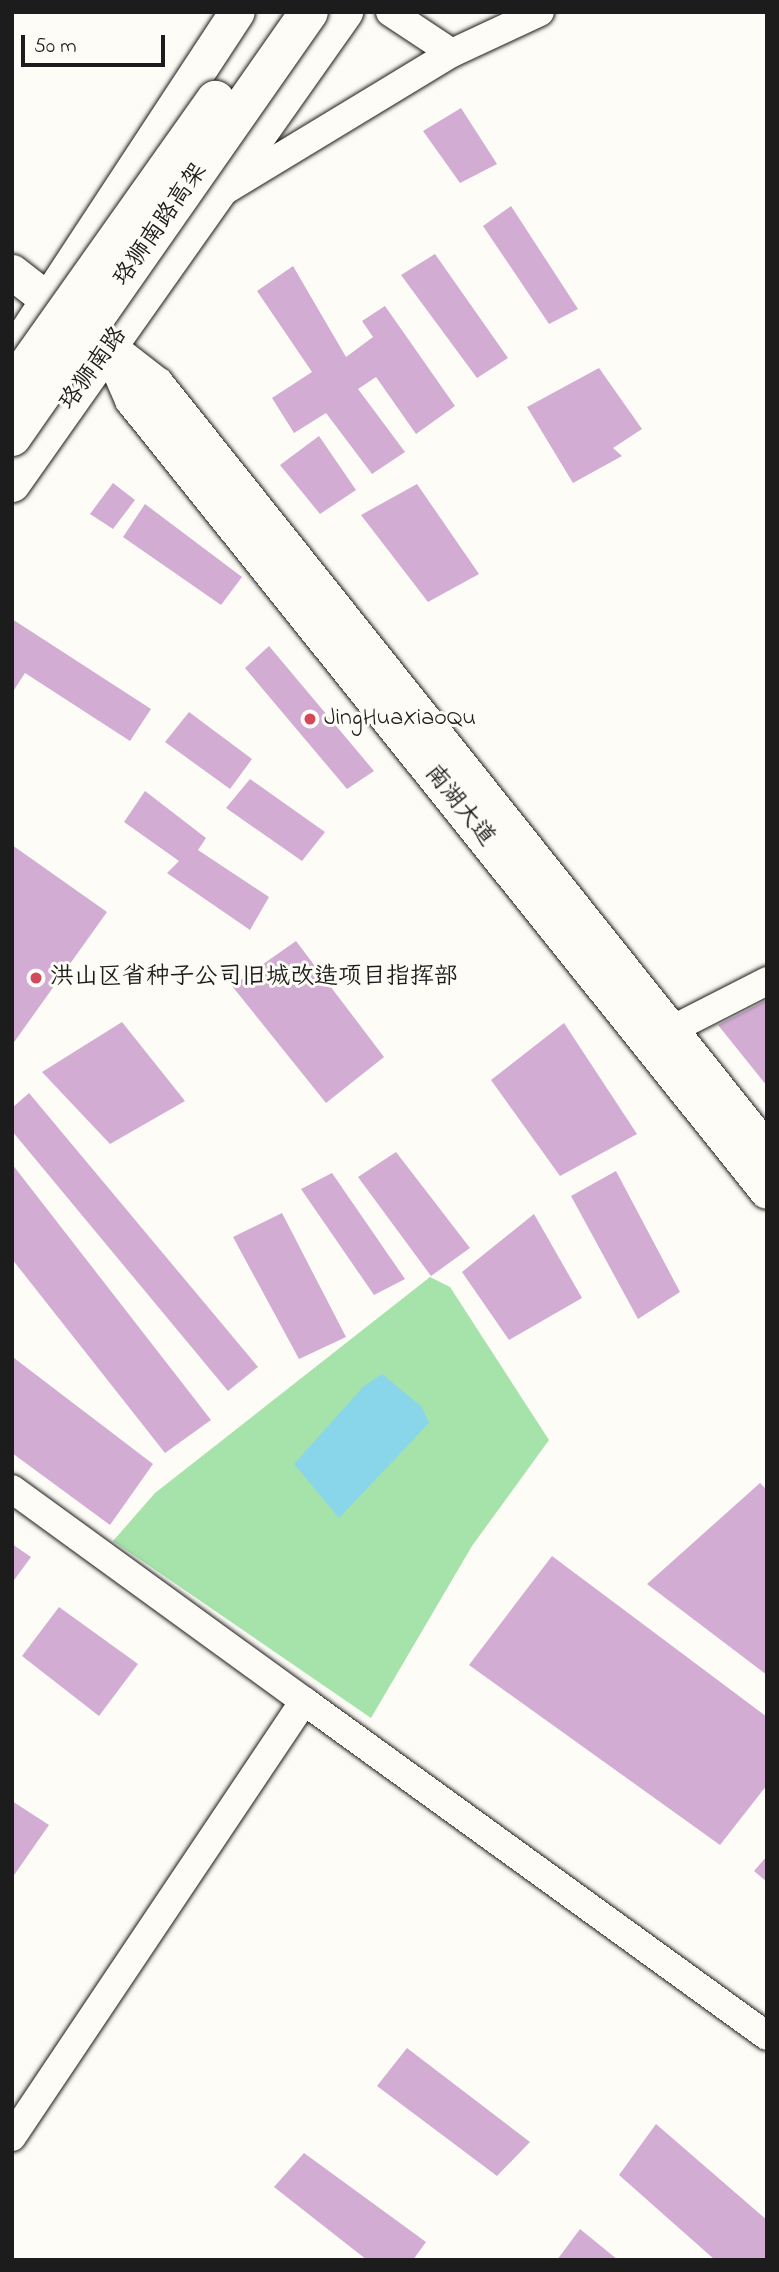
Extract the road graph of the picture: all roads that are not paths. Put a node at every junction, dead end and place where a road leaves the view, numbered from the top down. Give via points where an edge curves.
1 (237, 12) edge
2 (277, 12) edge
3 (309, 12) edge
4 (345, 12) edge
5 (390, 12) edge
6 (540, 12) edge
7 (452, 53) junction
8 (216, 196) junction
9 (12, 272) edge
10 (155, 284) junction
11 (12, 293) edge
12 (48, 296) junction
13 (12, 319) edge
14 (12, 329) edge
15 (109, 348) junction
16 (12, 354) edge
17 (12, 387) edge
18 (144, 391) junction
19 (72, 400) junction
20 (12, 437) edge
21 (12, 484) edge
22 (767, 981) edge
23 (670, 1030) junction
24 (767, 1151) edge
25 (767, 1191) edge
26 (12, 1489) edge
27 (304, 1701) junction
28 (767, 2036) edge
29 (12, 2137) edge

1 - 12 main road
2 - 17 highway, 珞狮南路高架, bridge
3 - 20 highway, 珞狮南路高架, bridge
4 - 8 main road, 珞狮南路
5 - 7 street
6 - 7 street
7 - 8 street
8 - 10 main road, 珞狮南路
9 - 12 main road, 南湖大道
10 - 15 main road, 珞狮南路
10 - 18 main road via 141,327
11 - 12 main road
12 - 15 main road, 南湖大道
12 - 16 main road
13 - 14 main road
15 - 18 main road, 南湖大道
15 - 19 main road, 珞狮南路
18 - 19 main road via 101,383
18 - 23 main road, 南湖大道
18 - 25 main road, 南湖大道
19 - 21 main road, 珞狮南路
22 - 23 street
23 - 24 main road, 南湖大道
26 - 27 street
27 - 28 street
27 - 29 street

